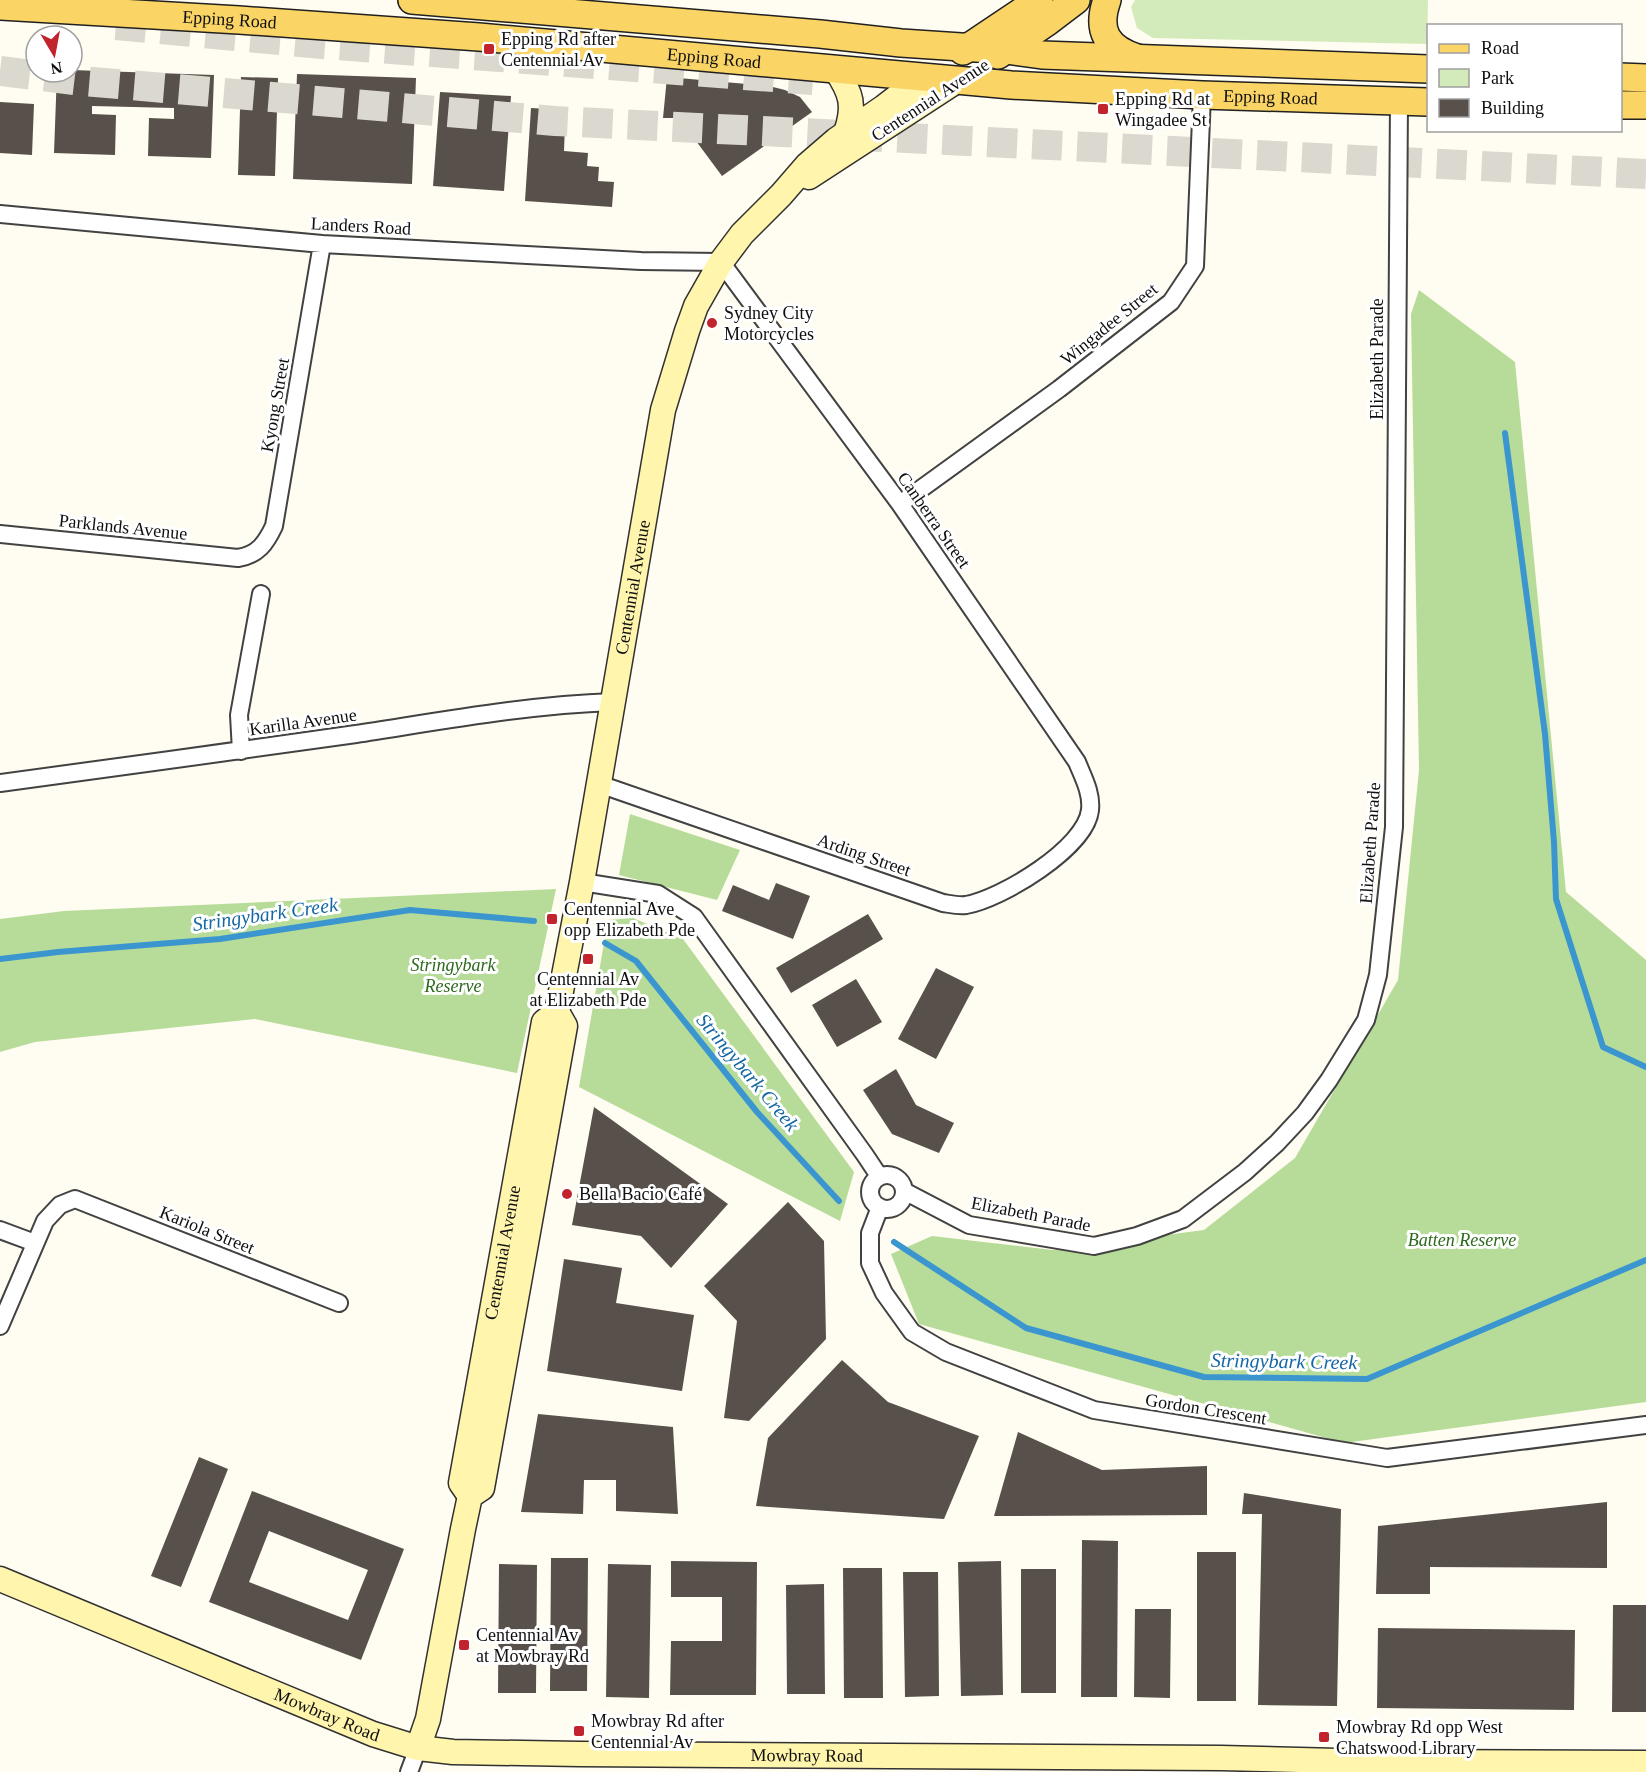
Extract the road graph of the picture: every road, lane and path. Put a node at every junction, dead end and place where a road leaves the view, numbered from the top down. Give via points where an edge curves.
1 (412, 0) edge
2 (1039, 0) edge
3 (1076, 0) edge
4 (1107, 0) edge
5 (0, 6) edge
6 (968, 48) junction
7 (1006, 50) junction
8 (1139, 59) junction
9 (1427, 69) edge
10 (836, 70) junction
11 (923, 77) junction
12 (1622, 77) edge
13 (1646, 78) edge
14 (958, 80) junction
15 (1202, 95) junction
16 (1399, 101) junction
17 (1427, 102) edge
18 (1622, 105) edge
19 (1646, 105) edge
20 (846, 133) junction
21 (781, 195) junction
22 (0, 214) edge
23 (322, 244) junction
24 (721, 262) junction
25 (900, 504) junction
26 (0, 534) edge
27 (242, 557) joint
28 (261, 594) dead end
29 (613, 702) junction
30 (241, 751) junction
31 (0, 783) edge
32 (598, 783) junction
33 (1090, 813) joint
34 (582, 882) junction
35 (879, 1176) junction
36 (904, 1191) junction
37 (880, 1207) junction
38 (0, 1230) edge
39 (35, 1244) junction
40 (339, 1303) dead end
41 (0, 1326) edge
42 (1646, 1425) edge
43 (0, 1579) edge
44 (418, 1748) junction
45 (1646, 1763) edge
46 (1479, 1767) edge
47 (409, 1772) edge

1 - 6 main road, Epping Road
2 - 6 main road, Centennial Avenue
3 - 7 main road, Centennial Avenue
4 - 8 main road via 1102,20 1105,34 1117,49
5 - 10 main road, Epping Road via 479,37
6 - 7 main road, Epping Road
6 - 11 main road, Centennial Avenue
7 - 8 main road, Epping Road
7 - 14 main road, Centennial Avenue
8 - 9 main road, Epping Road
10 - 11 main road, Epping Road
10 - 20 main road via 851,102
11 - 14 main road, Epping Road
11 - 20 main road, Centennial Avenue
12 - 13 main road
14 - 15 main road, Epping Road
14 - 21 main road, Centennial Avenue
15 - 16 main road, Epping Road
15 - 25 street, Wingadee Street via 1196,266 1171,302
16 - 17 main road, Epping Road
16 - 36 street, Elizabeth Parade via 1394,827 1378,975 1366,1020 1305,1113 1245,1172 1183,1219 1094,1246 969,1225
18 - 19 main road
20 - 21 main road, Centennial Avenue via 807,165
21 - 24 main road, Centennial Avenue via 742,234
22 - 23 street, Landers Road
23 - 24 street, Landers Road
23 - 27 street, Kyong Street via 274,526 263,545 252,555
24 - 25 street, Canberra Street
24 - 29 main road, Centennial Avenue via 696,306 663,410
25 - 33 street, Canberra Street via 1077,762 1091,798
26 - 27 street, Parklands Avenue
28 - 30 street via 239,715
29 - 30 street, Karilla Avenue via 525,709
29 - 32 main road, Centennial Avenue
30 - 31 street, Karilla Avenue
32 - 33 street, Arding Street via 943,903 963,906 1011,889 1057,857 1080,834
32 - 34 main road, Centennial Avenue
34 - 35 street via 658,894 694,917
34 - 44 main road, Centennial Avenue via 556,1012 565,1026 482,1488 470,1496 428,1719
35 - 36 street via 895,1176
35 - 37 street via 870,1192 872,1201
36 - 37 street via 897,1206
37 - 42 street, Gordon Crescent via 870,1233 870,1263 884,1293 912,1332 946,1352 1094,1410 1387,1458
38 - 39 street
39 - 40 street, Kariola Street via 45,1221 60,1205 75,1199
39 - 41 street
43 - 44 main road, Mowbray Road via 373,1734
44 - 46 main road, Mowbray Road via 580,1754 1221,1758
44 - 47 street
45 - 46 main road, Mowbray Road

